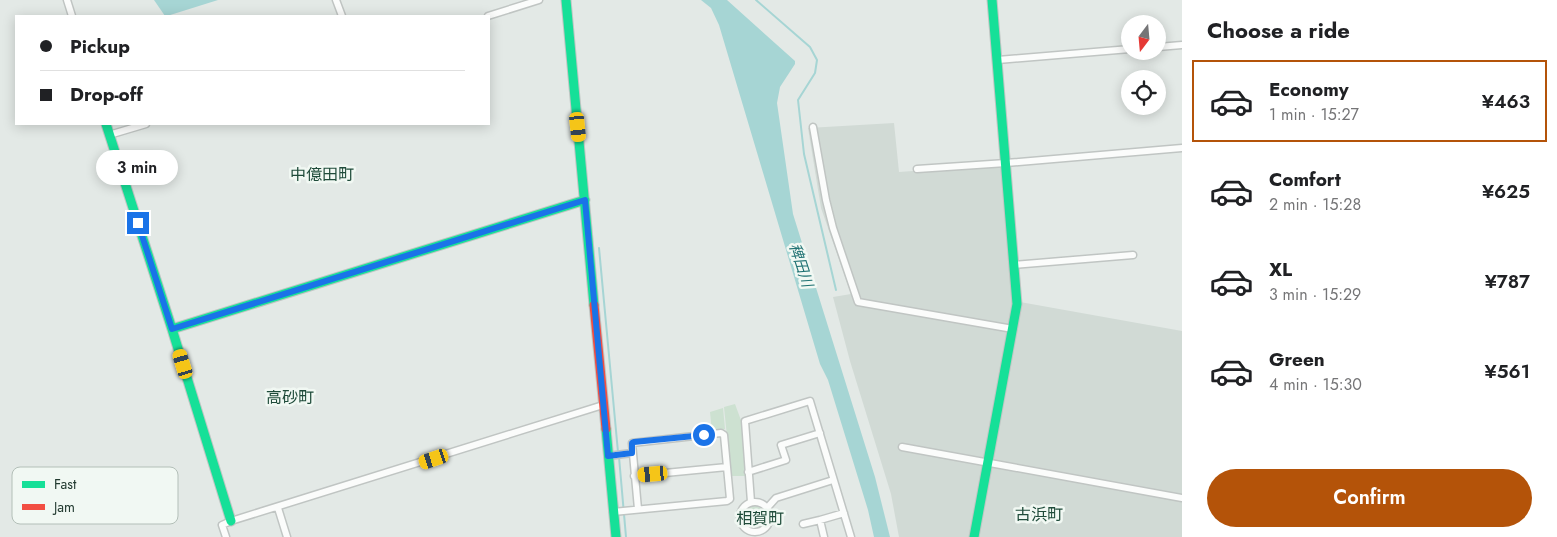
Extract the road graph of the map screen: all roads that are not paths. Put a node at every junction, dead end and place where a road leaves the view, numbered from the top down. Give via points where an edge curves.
1 (67, 0) edge
2 (336, 0) edge
3 (539, 0) edge
4 (566, 0) edge
5 (992, 0) edge
6 (72, 15) edge
7 (342, 15) edge
8 (490, 15) edge
9 (1182, 45) edge
10 (1166, 46) edge
11 (1121, 50) edge
12 (998, 60) junction
13 (106, 125) edge
14 (143, 125) edge
15 (813, 127) dead end
16 (109, 135) junction
17 (1182, 148) edge
18 (1006, 164) junction
19 (917, 169) dead end
20 (585, 200) junction
21 (1133, 255) dead end
22 (1014, 265) junction
23 (172, 329) junction
24 (1013, 329) junction
25 (603, 405) junction
26 (820, 433) junction
27 (902, 447) dead end
28 (632, 453) junction
29 (615, 455) junction
30 (988, 463) junction
31 (727, 467) junction
32 (748, 472) junction
33 (634, 476) junction
34 (833, 480) junction
35 (1182, 498) edge
36 (751, 502) junction
37 (278, 508) junction
38 (767, 508) junction
39 (638, 510) junction
40 (620, 511) junction
41 (844, 513) junction
42 (820, 520) junction
43 (232, 521) junction
44 (803, 524) dead end
45 (746, 530) junction
46 (226, 537) edge
47 (287, 537) edge
48 (616, 537) edge
49 (743, 537) edge
50 (824, 537) edge
51 (851, 537) edge
52 (974, 537) edge

1 - 6 street
2 - 7 street
3 - 8 street
4 - 20 street
5 - 12 street
9 - 10 street
11 - 12 street
12 - 18 street
13 - 16 street
14 - 16 street
15 - 24 street via 833,228 858,302
16 - 23 street
17 - 18 street
18 - 19 street
18 - 22 street
20 - 23 street
20 - 25 street
21 - 22 street
22 - 24 street via 1017,304
23 - 43 street
24 - 30 street
25 - 29 street
25 - 37 street
26 - 32 street via 781,445 786,460
26 - 32 street via 810,401 745,421
26 - 34 street
27 - 30 street
28 - 29 street
28 - 31 street via 634,442 721,433 724,435
28 - 33 street
29 - 40 street
30 - 35 street
30 - 52 street
31 - 33 street
31 - 39 street via 730,499 727,502
32 - 36 street
33 - 39 street
34 - 38 street via 776,498
34 - 41 street
36 - 38 street via 762,503
36 - 45 street via 741,512 740,522
37 - 43 street
37 - 47 street
38 - 45 street via 770,520 765,529 756,533
39 - 40 street
40 - 48 street
41 - 42 street
41 - 51 street
42 - 44 street
42 - 50 street
43 - 46 street via 222,525
45 - 49 street

